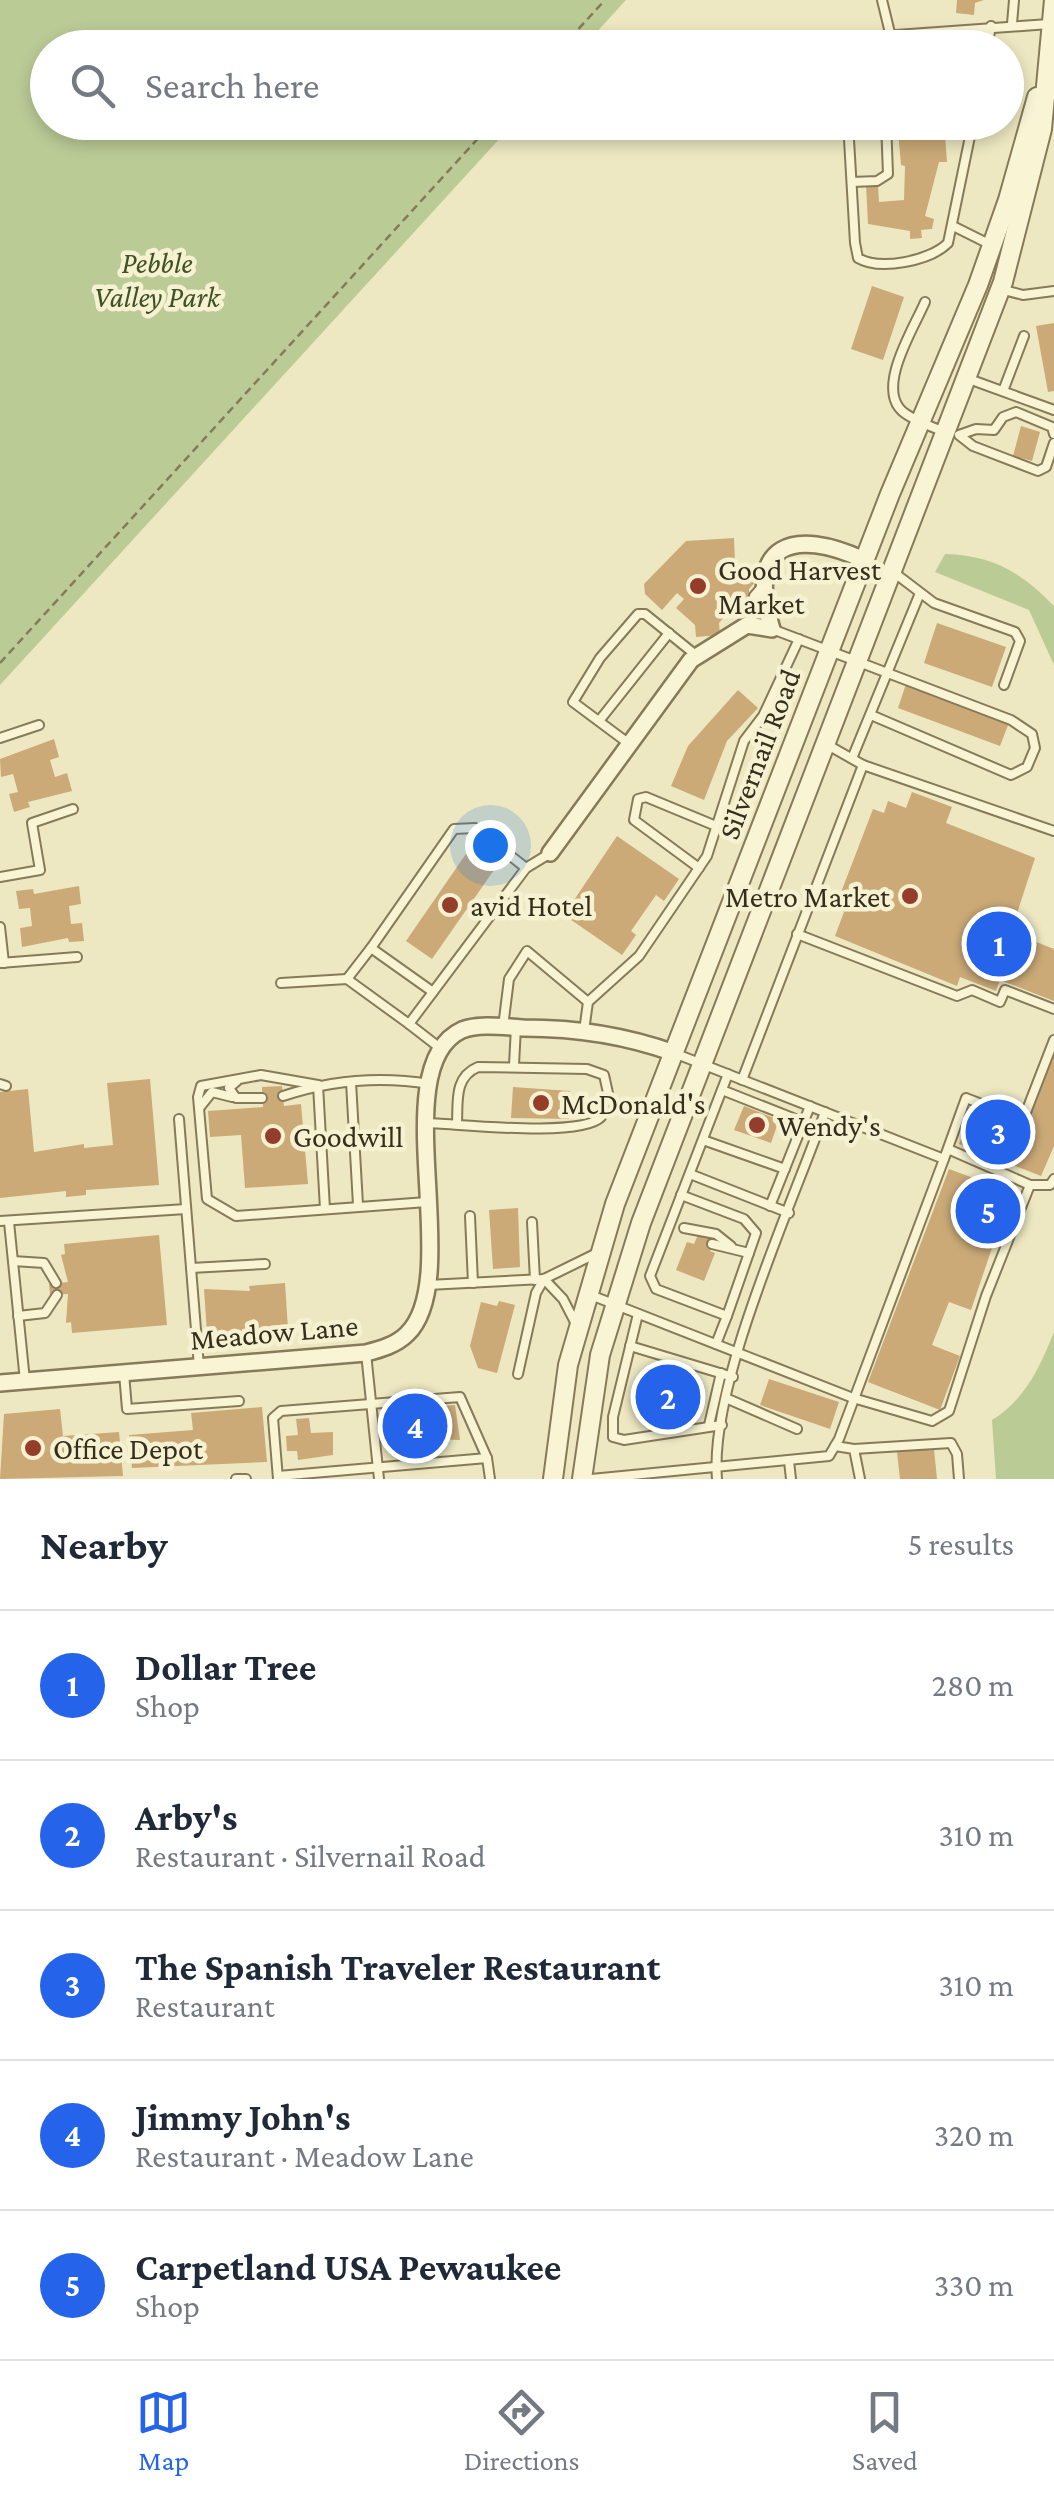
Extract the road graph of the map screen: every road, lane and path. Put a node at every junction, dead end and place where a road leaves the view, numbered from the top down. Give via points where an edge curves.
1 (605, 0) edge
2 (882, 0) edge
3 (1014, 0) edge
4 (1054, 0) edge
5 (1012, 24) junction
6 (1053, 24) edge
7 (991, 26) junction
8 (578, 30) edge
9 (890, 30) edge
10 (924, 30) edge
11 (990, 30) edge
12 (1048, 58) junction
13 (1024, 138) edge
14 (476, 140) edge
15 (849, 140) edge
16 (887, 140) edge
17 (971, 140) edge
18 (1023, 140) edge
19 (852, 182) junction
20 (955, 227) junction
21 (992, 245) junction
22 (1011, 256) junction
23 (1000, 289) junction
24 (1054, 290) edge
25 (925, 302) dead end
26 (1024, 336) dead end
27 (967, 378) junction
28 (1004, 391) junction
29 (1054, 410) edge
30 (921, 420) junction
31 (952, 434) junction
32 (1054, 434) edge
33 (1054, 443) edge
34 (864, 560) junction
35 (892, 572) junction
36 (761, 588) junction
37 (920, 593) junction
38 (752, 626) junction
39 (772, 629) junction
40 (668, 633) junction
41 (799, 639) junction
42 (828, 652) junction
43 (697, 656) junction
44 (857, 662) junction
45 (0, 663) edge
46 (888, 672) junction
47 (1004, 685) dead end
48 (871, 715) junction
49 (599, 721) junction
50 (38, 725) dead end
51 (0, 738) edge
52 (628, 743) junction
53 (826, 744) junction
54 (854, 756) junction
55 (863, 765) junction
56 (73, 809) dead end
57 (716, 826) junction
58 (1054, 831) edge
59 (550, 852) joint
60 (526, 868) junction
61 (699, 868) junction
62 (0, 877) edge
63 (0, 927) edge
64 (796, 934) junction
65 (371, 948) junction
66 (76, 957) dead end
67 (2, 963) edge
68 (347, 978) junction
69 (280, 983) dead end
70 (433, 992) junction
71 (588, 1002) junction
72 (1054, 1009) edge
73 (409, 1024) junction
74 (509, 1028) junction
75 (584, 1031) junction
76 (1054, 1040) edge
77 (440, 1048) junction
78 (674, 1053) junction
79 (702, 1064) junction
80 (514, 1065) junction
81 (728, 1074) junction
82 (243, 1078) junction
83 (742, 1080) junction
84 (352, 1082) junction
85 (318, 1084) junction
86 (430, 1084) junction
87 (722, 1090) junction
88 (283, 1096) dead end
89 (236, 1098) junction
90 (262, 1098) dead end
91 (810, 1106) junction
92 (199, 1108) junction
93 (826, 1112) junction
94 (179, 1120) dead end
95 (427, 1122) junction
96 (803, 1122) junction
97 (457, 1124) junction
98 (703, 1140) junction
99 (946, 1154) junction
100 (785, 1169) junction
101 (690, 1174) junction
102 (1054, 1179) edge
103 (1030, 1185) junction
104 (681, 1196) junction
105 (428, 1202) junction
106 (358, 1205) junction
107 (770, 1206) junction
108 (186, 1209) junction
109 (325, 1209) junction
110 (789, 1213) junction
111 (470, 1216) dead end
112 (4, 1222) edge
113 (532, 1222) dead end
114 (670, 1223) junction
115 (684, 1228) junction
116 (696, 1238) dead end
117 (712, 1244) dead end
118 (731, 1246) junction
119 (600, 1251) junction
120 (749, 1253) junction
121 (12, 1261) junction
122 (265, 1264) dead end
123 (191, 1268) junction
124 (540, 1280) junction
125 (473, 1282) junction
126 (56, 1283) dead end
127 (428, 1284) junction
128 (588, 1294) junction
129 (57, 1295) dead end
130 (614, 1304) junction
131 (638, 1314) junction
132 (18, 1316) junction
133 (727, 1316) junction
134 (578, 1327) junction
135 (716, 1344) junction
136 (630, 1346) junction
137 (738, 1352) junction
138 (366, 1353) junction
139 (198, 1366) junction
140 (124, 1373) junction
141 (721, 1373) junction
142 (518, 1374) dead end
143 (733, 1377) junction
144 (25, 1381) junction
145 (0, 1383) edge
146 (853, 1398) junction
147 (728, 1399) junction
148 (239, 1401) dead end
149 (371, 1403) junction
150 (709, 1425) junction
151 (722, 1425) junction
152 (797, 1429) dead end
153 (835, 1446) junction
154 (854, 1449) junction
155 (487, 1458) junction
156 (789, 1461) junction
157 (378, 1468) junction
158 (716, 1468) junction
159 (684, 1475) edge
160 (278, 1478) edge
161 (236, 1479) edge
162 (246, 1479) edge
163 (378, 1479) edge
164 (490, 1479) edge
165 (553, 1479) edge
166 (582, 1479) edge
167 (591, 1479) edge
168 (717, 1479) edge
169 (790, 1479) edge
170 (860, 1479) edge
171 (960, 1479) edge

1 - 8 path
2 - 9 lane
3 - 5 lane
4 - 6 street, Silvernail Road
5 - 6 lane
5 - 7 lane
6 - 12 street, Silvernail Road
7 - 10 lane
7 - 11 lane
12 - 13 street, Silvernail Road
12 - 22 street, Silvernail Road via 1042,129
14 - 45 path
15 - 19 lane
16 - 19 lane via 888,174 877,182
17 - 20 lane
18 - 21 street, Silvernail Road
19 - 20 lane via 855,242 858,258 867,263 938,254
20 - 21 lane
21 - 22 lane
21 - 30 street, Silvernail Road
22 - 23 street, Silvernail Road
23 - 24 lane via 1022,295
23 - 27 street, Silvernail Road
25 - 30 lane via 892,383 903,412
26 - 28 lane
27 - 28 lane
27 - 31 street, Silvernail Road
28 - 29 lane
30 - 31 lane
30 - 34 street, Silvernail Road
31 - 32 lane via 994,430 1016,412 1052,426
31 - 33 lane via 1038,471
31 - 35 street, Silvernail Road
34 - 36 street via 806,541 773,554
34 - 42 street, Silvernail Road
35 - 37 lane
35 - 44 street, Silvernail Road
36 - 38 lane
36 - 39 street
37 - 46 lane
37 - 47 lane via 1015,632 1020,641
38 - 39 street
38 - 43 street
39 - 41 lane
40 - 43 lane
40 - 49 lane
40 - 49 lane via 638,614 600,658 573,702
41 - 42 lane
41 - 57 lane via 744,741
42 - 44 lane
42 - 78 street, Silvernail Road
43 - 52 street
44 - 46 lane
44 - 53 street, Silvernail Road
46 - 48 lane
46 - 48 lane via 1027,730 1036,742 1032,758 1010,774
48 - 54 lane
49 - 52 lane
50 - 51 lane
52 - 59 street
53 - 54 lane
53 - 79 street, Silvernail Road
54 - 55 lane
55 - 58 lane
55 - 64 lane
56 - 62 lane via 32,824 40,870
57 - 61 lane
57 - 61 lane via 646,797 634,809 642,830
59 - 60 lane
60 - 65 lane via 475,828 454,829
60 - 70 lane
61 - 71 lane via 639,956
63 - 67 lane
64 - 72 lane via 958,996 972,990 1000,1002 1005,990
64 - 83 lane
65 - 68 lane
65 - 70 lane
66 - 67 lane
68 - 69 lane
68 - 73 lane
70 - 73 lane
71 - 74 lane via 527,951 509,979
71 - 75 lane
73 - 77 lane
74 - 75 street
74 - 77 street via 461,1031
74 - 80 lane
75 - 78 street
76 - 99 lane via 1023,1120 966,1098
77 - 86 street, Meadow Lane
78 - 79 lane
78 - 119 street, Silvernail Road
79 - 81 lane
79 - 130 street, Silvernail Road
80 - 97 lane via 491,1064 464,1074
80 - 97 lane via 599,1072 608,1093 600,1117 576,1128
81 - 83 lane
81 - 87 lane
82 - 85 lane
82 - 89 lane via 229,1088
82 - 92 lane via 201,1086
83 - 91 lane
84 - 85 lane
84 - 86 lane via 394,1078
84 - 106 lane
85 - 88 lane
85 - 109 lane
86 - 95 street, Meadow Lane
87 - 96 lane
87 - 98 lane
89 - 90 lane
89 - 92 lane via 212,1092
91 - 93 lane
91 - 96 lane
92 - 109 lane via 207,1199 214,1207 236,1216
93 - 99 lane
93 - 110 lane
94 - 108 lane
95 - 97 lane
95 - 105 street, Meadow Lane
96 - 100 lane
98 - 100 lane
98 - 101 lane
99 - 103 lane
99 - 146 lane
100 - 107 lane
101 - 104 lane
101 - 107 lane
102 - 103 lane
103 - 146 lane via 949,1411 932,1421
104 - 114 lane
104 - 120 lane via 754,1226
105 - 106 lane
105 - 127 street, Meadow Lane
106 - 109 lane
107 - 110 lane
108 - 112 lane
108 - 123 lane
110 - 137 lane
111 - 125 lane
112 - 121 lane
113 - 124 lane
114 - 115 lane
114 - 133 lane via 650,1283
115 - 116 lane
115 - 118 lane via 716,1234
117 - 118 lane
118 - 120 lane
119 - 124 lane
119 - 128 street, Silvernail Road
120 - 133 lane
121 - 126 lane via 44,1263
121 - 132 lane
122 - 123 lane
123 - 139 lane
124 - 125 lane
124 - 134 lane via 563,1299
124 - 142 lane
125 - 127 lane
127 - 138 street, Meadow Lane via 426,1303 408,1333
128 - 130 lane
128 - 134 street, Silvernail Road
129 - 132 lane via 45,1313
130 - 131 lane
130 - 166 street, Silvernail Road
131 - 135 lane
131 - 136 lane
132 - 144 lane
133 - 135 lane
134 - 165 street, Silvernail Road
135 - 137 lane
136 - 141 lane
136 - 150 lane via 614,1437
137 - 143 lane
137 - 146 lane
138 - 139 street, Meadow Lane
138 - 149 lane
139 - 140 street, Meadow Lane
140 - 144 street, Meadow Lane
140 - 148 lane via 127,1409
141 - 143 lane
141 - 150 lane
143 - 147 lane
144 - 145 street, Meadow Lane
146 - 153 lane
147 - 151 lane
147 - 152 lane
149 - 155 lane via 460,1398
149 - 157 lane
149 - 160 lane via 274,1415
150 - 151 lane
151 - 158 lane
153 - 154 lane
153 - 156 lane via 825,1458
154 - 170 lane
154 - 171 lane via 951,1444
155 - 157 lane
155 - 164 lane
156 - 158 lane
156 - 169 lane
157 - 160 lane
157 - 163 lane
158 - 159 lane
158 - 168 lane
159 - 167 lane
161 - 162 lane

